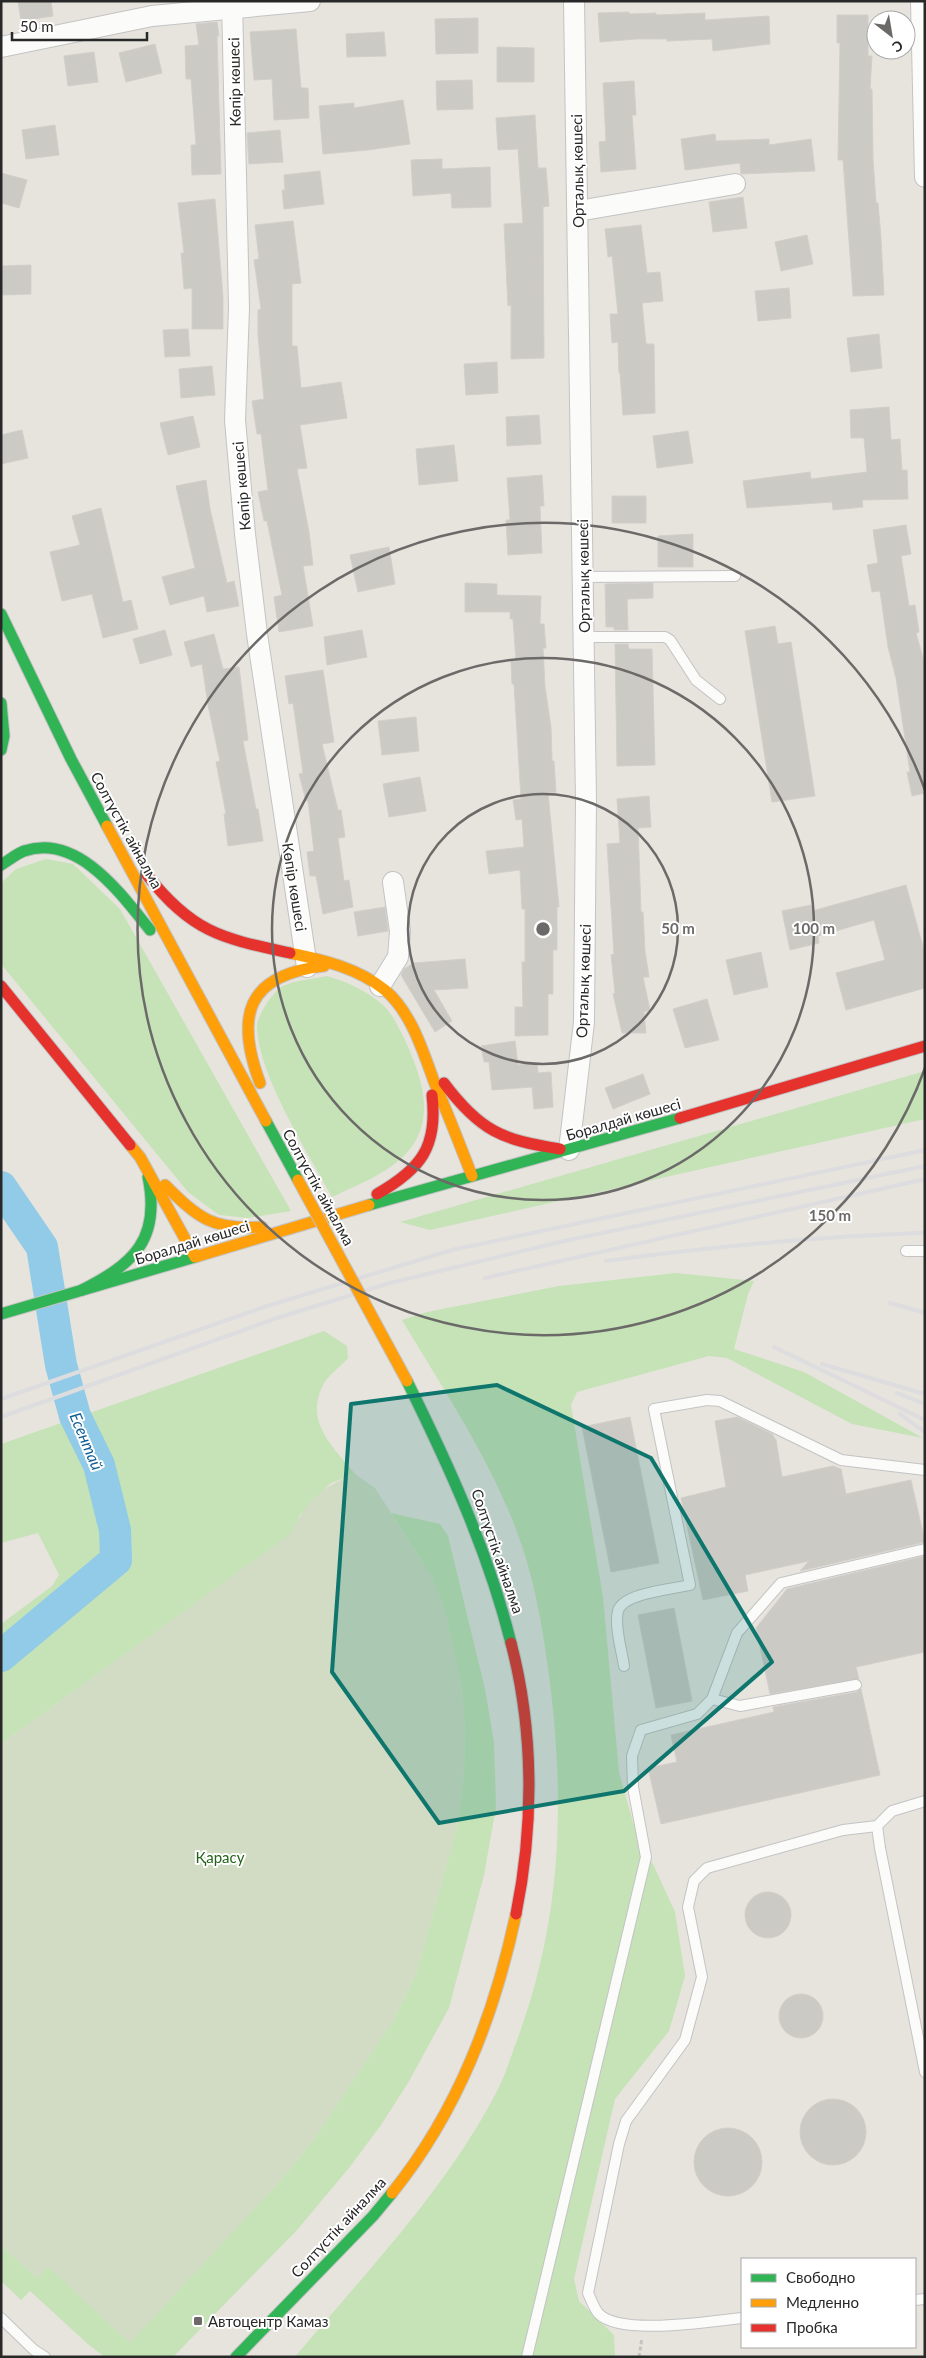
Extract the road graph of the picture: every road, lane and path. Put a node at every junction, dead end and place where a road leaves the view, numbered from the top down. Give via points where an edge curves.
1 (310, 1) edge
2 (574, 1) edge
3 (920, 1) edge
4 (232, 4) edge
5 (1, 47) edge
6 (925, 177) edge
7 (735, 184) dead end
8 (578, 211) junction
9 (582, 576) junction
10 (735, 576) dead end
11 (1, 614) edge
12 (584, 637) junction
13 (17, 675) dead end
14 (720, 699) dead end
15 (1, 703) edge
16 (1, 750) edge
17 (71, 759) junction
18 (103, 818) junction
19 (1, 865) edge
20 (393, 882) dead end
21 (307, 962) junction
22 (192, 981) junction
23 (1, 986) edge
24 (380, 986) junction
25 (925, 1046) edge
26 (421, 1048) junction
27 (569, 1150) junction
28 (140, 1157) junction
29 (286, 1159) junction
30 (472, 1176) junction
31 (328, 1216) junction
32 (311, 1222) junction
33 (906, 1251) dead end
34 (925, 1251) edge
35 (195, 1257) junction
36 (82, 1290) junction
37 (1, 1314) edge
38 (925, 1470) edge
39 (925, 1549) edge
40 (624, 1666) dead end
41 (856, 1685) dead end
42 (712, 1699) junction
43 (925, 1801) edge
44 (877, 1826) junction
45 (925, 2072) edge
46 (1, 2318) edge
47 (741, 2318) edge
48 (645, 2326) junction
49 (31, 2353) edge
50 (45, 2357) edge
51 (236, 2357) edge
52 (528, 2357) edge
53 (639, 2357) edge

1 - 4 street
2 - 8 street, Орталық көшесі
3 - 6 street
4 - 5 street via 152,16
4 - 21 street, Көпір көшесі via 239,308 235,420 258,634
7 - 8 street
8 - 9 street, Орталық көшесі
9 - 10 lane
9 - 12 street, Орталық көшесі
11 - 17 main road, Солтүстік айналма
12 - 14 lane via 665,637 696,680
12 - 27 street, Орталық көшесі via 584,1022
13 - 17 main road, Солтүстік айналма
15 - 16 main road via 4,736
17 - 18 main road, Солтүстік айналма
18 - 21 main road via 177,909 199,926 218,935
18 - 22 main road, Солтүстік айналма
19 - 22 main road via 24,852 42,848 69,852 117,889
20 - 24 street via 400,931 398,957
21 - 24 main road via 343,966
21 - 29 main road via 263,990 247,1021 252,1060
22 - 29 main road, Солтүстік айналма
23 - 28 main road
24 - 26 main road via 403,1013
25 - 27 main road, Боралдай көшесі
26 - 27 main road via 458,1102 481,1126 511,1140
26 - 30 main road
26 - 31 main road via 435,1121 432,1141 424,1157 394,1185
27 - 30 main road, Боралдай көшесі
28 - 32 main road via 191,1210 213,1224 247,1228
28 - 35 main road
28 - 36 main road via 147,1174 150,1197 149,1220 140,1250 114,1274
29 - 51 main road, Солтүстік айналма, bridge via 408,1381 482,1540 514,1647 524,1701 530,1769 527,1842 501,1980 476,2053 436,2130 384,2203
30 - 31 main road, Боралдай көшесі
31 - 32 main road
32 - 35 main road, Боралдай көшесі
33 - 34 lane
35 - 36 main road, Боралдай көшесі
36 - 37 main road
38 - 40 lane via 841,1460 720,1401 706,1400 654,1409 690,1586 629,1598 618,1610
39 - 42 lane via 780,1583 737,1633
41 - 42 lane via 740,1706
42 - 52 lane via 697,1714 642,1730 632,1756 633,1786 646,1857
43 - 44 lane via 892,1811
44 - 45 lane
44 - 48 lane via 843,1830 707,1868 694,1881 688,1907 702,1977 685,2040 626,2121 588,2293 599,2314 622,2324
46 - 49 lane
47 - 48 lane
48 - 53 path
49 - 50 lane

